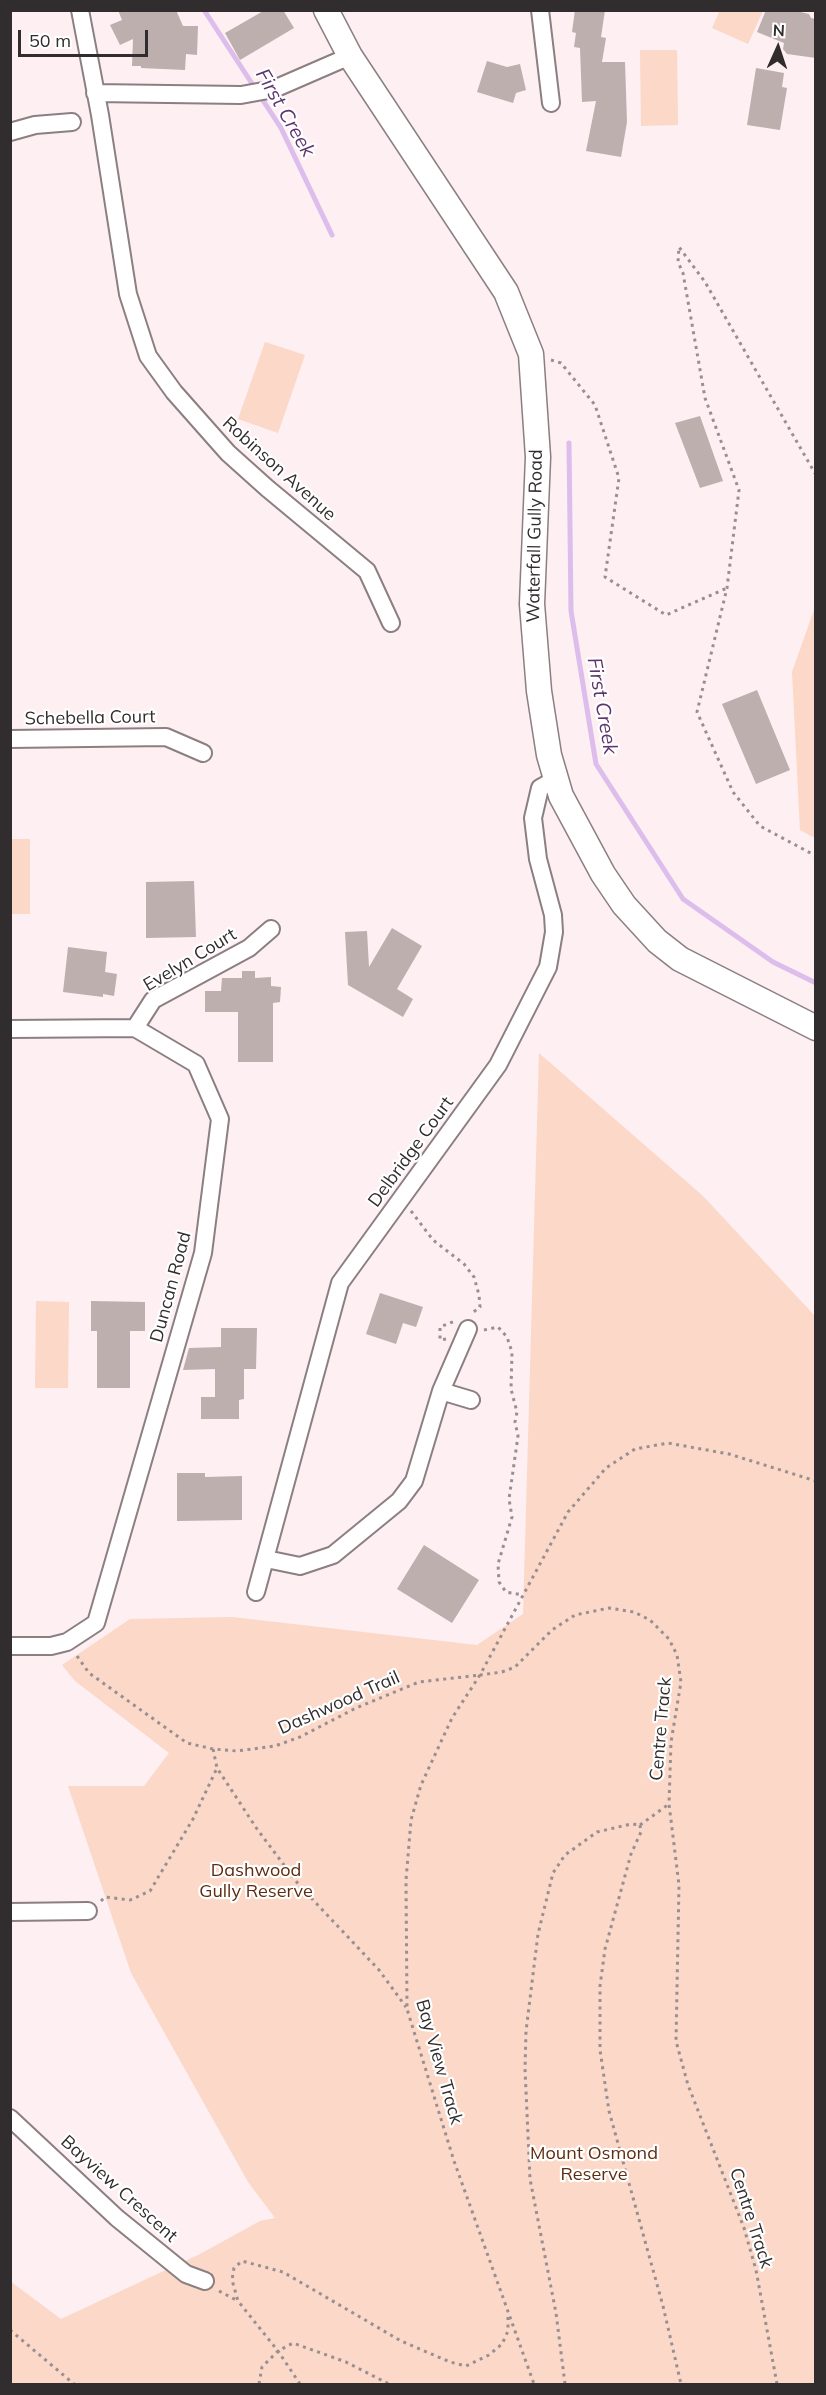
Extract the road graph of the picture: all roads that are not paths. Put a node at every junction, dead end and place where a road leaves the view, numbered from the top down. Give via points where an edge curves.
1 (80, 10) edge
2 (326, 10) edge
3 (540, 10) edge
4 (350, 56) junction
5 (95, 93) junction
6 (551, 103) dead end
7 (72, 122) dead end
8 (10, 132) edge
9 (391, 623) dead end
10 (10, 739) edge
11 (202, 753) dead end
12 (556, 779) junction
13 (271, 929) dead end
14 (135, 1028) junction
15 (816, 1028) edge
16 (10, 1029) edge
17 (467, 1330) road end
18 (441, 1391) junction
19 (471, 1400) dead end
20 (266, 1559) junction
21 (256, 1592) dead end
22 (10, 1646) edge
23 (88, 1911) road end
24 (10, 1912) edge
25 (10, 2118) edge
26 (205, 2281) road end

1 - 5 street, Robinson Avenue
2 - 4 street, Waterfall Gully Road
3 - 6 street
4 - 5 street via 274,89 241,95
4 - 12 street, Waterfall Gully Road via 506,292 531,354 538,457 532,604 539,691
5 - 9 street, Robinson Avenue via 128,294 148,356 228,453 367,571
7 - 8 street
10 - 11 street, Schebella Court via 166,736
12 - 15 street, Waterfall Gully Road via 561,796 603,874 624,905 657,941 681,959
12 - 20 street, Delbridge Court via 540,788 533,818 538,859 553,915 548,967 498,1065 340,1283
13 - 14 street, Evelyn Court via 249,948 153,1000
14 - 16 street
14 - 22 street, Duncan Road via 196,1064 220,1119 203,1252 96,1623 59,1644
17 - 18 street
18 - 19 street
18 - 20 street via 414,1481 399,1501 333,1555 300,1566
20 - 21 street, Delbridge Court
23 - 24 street
25 - 26 street, Bayview Crescent via 117,2218 186,2274

